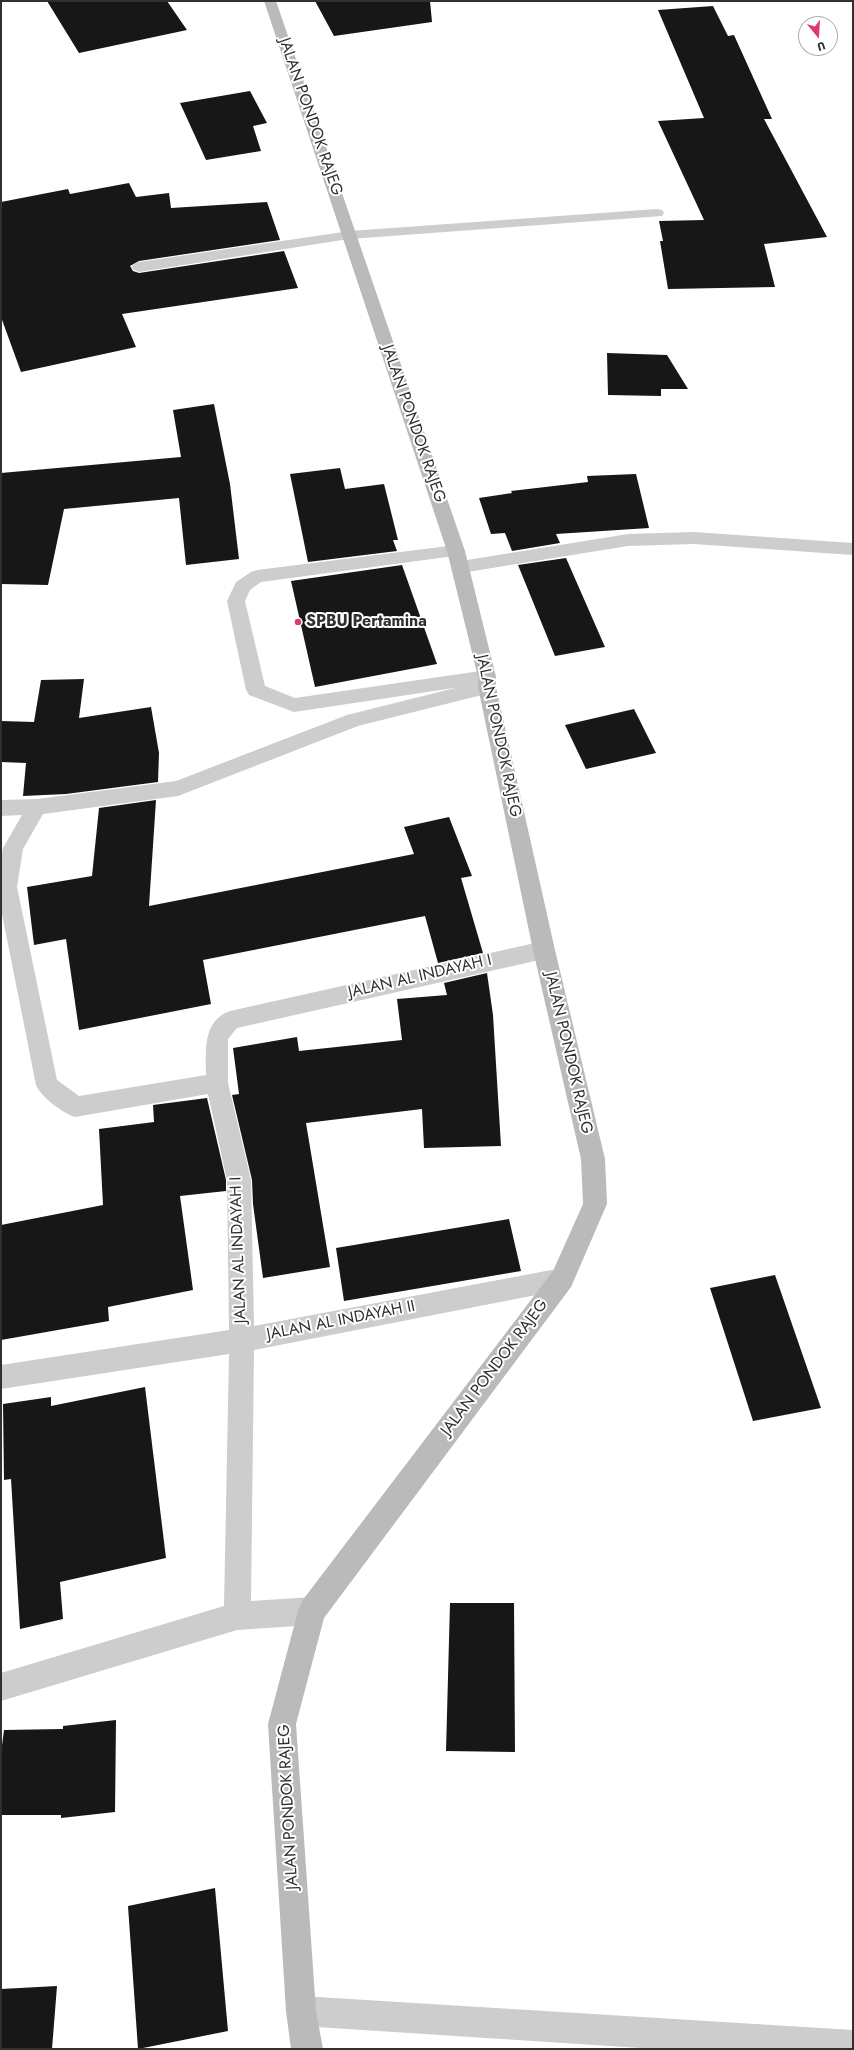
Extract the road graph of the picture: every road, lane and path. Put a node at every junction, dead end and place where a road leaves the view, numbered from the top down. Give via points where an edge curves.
1 (270, 1) edge
2 (657, 213) dead end
3 (350, 235) junction
4 (139, 267) dead end
5 (853, 549) edge
6 (458, 559) junction
7 (487, 682) junction
8 (37, 807) junction
9 (1, 808) edge
10 (544, 950) junction
11 (217, 1083) junction
12 (562, 1279) junction
13 (242, 1340) junction
14 (1, 1377) edge
15 (312, 1611) junction
16 (237, 1616) junction
17 (1, 1686) edge
18 (302, 2011) junction
19 (853, 2046) edge
20 (306, 2049) edge

1 - 3 main road, JALAN PONDOK RAJEG
2 - 3 street
3 - 4 street
3 - 6 main road, JALAN PONDOK RAJEG
5 - 6 street via 694,538 628,540
6 - 7 main road, JALAN PONDOK RAJEG
6 - 7 street via 257,576 242,586 236,601 256,690 294,705
7 - 8 street via 354,720 178,788
7 - 10 main road, JALAN PONDOK RAJEG
8 - 9 street
8 - 11 street via 12,848 7,887 47,1085 75,1107
10 - 11 street, JALAN AL INDAYAH I via 230,1020 217,1037
10 - 12 main road, JALAN PONDOK RAJEG via 593,1159 595,1204
11 - 13 street, JALAN AL INDAYAH I via 239,1180
12 - 13 street, JALAN AL INDAYAH II
12 - 15 main road, JALAN PONDOK RAJEG
13 - 14 street, JALAN AL INDAYAH II
13 - 16 street, JALAN AL INDAYAH I
15 - 16 street
15 - 18 main road, JALAN PONDOK RAJEG via 282,1724
16 - 17 street
18 - 19 street
18 - 20 main road, JALAN PONDOK RAJEG

